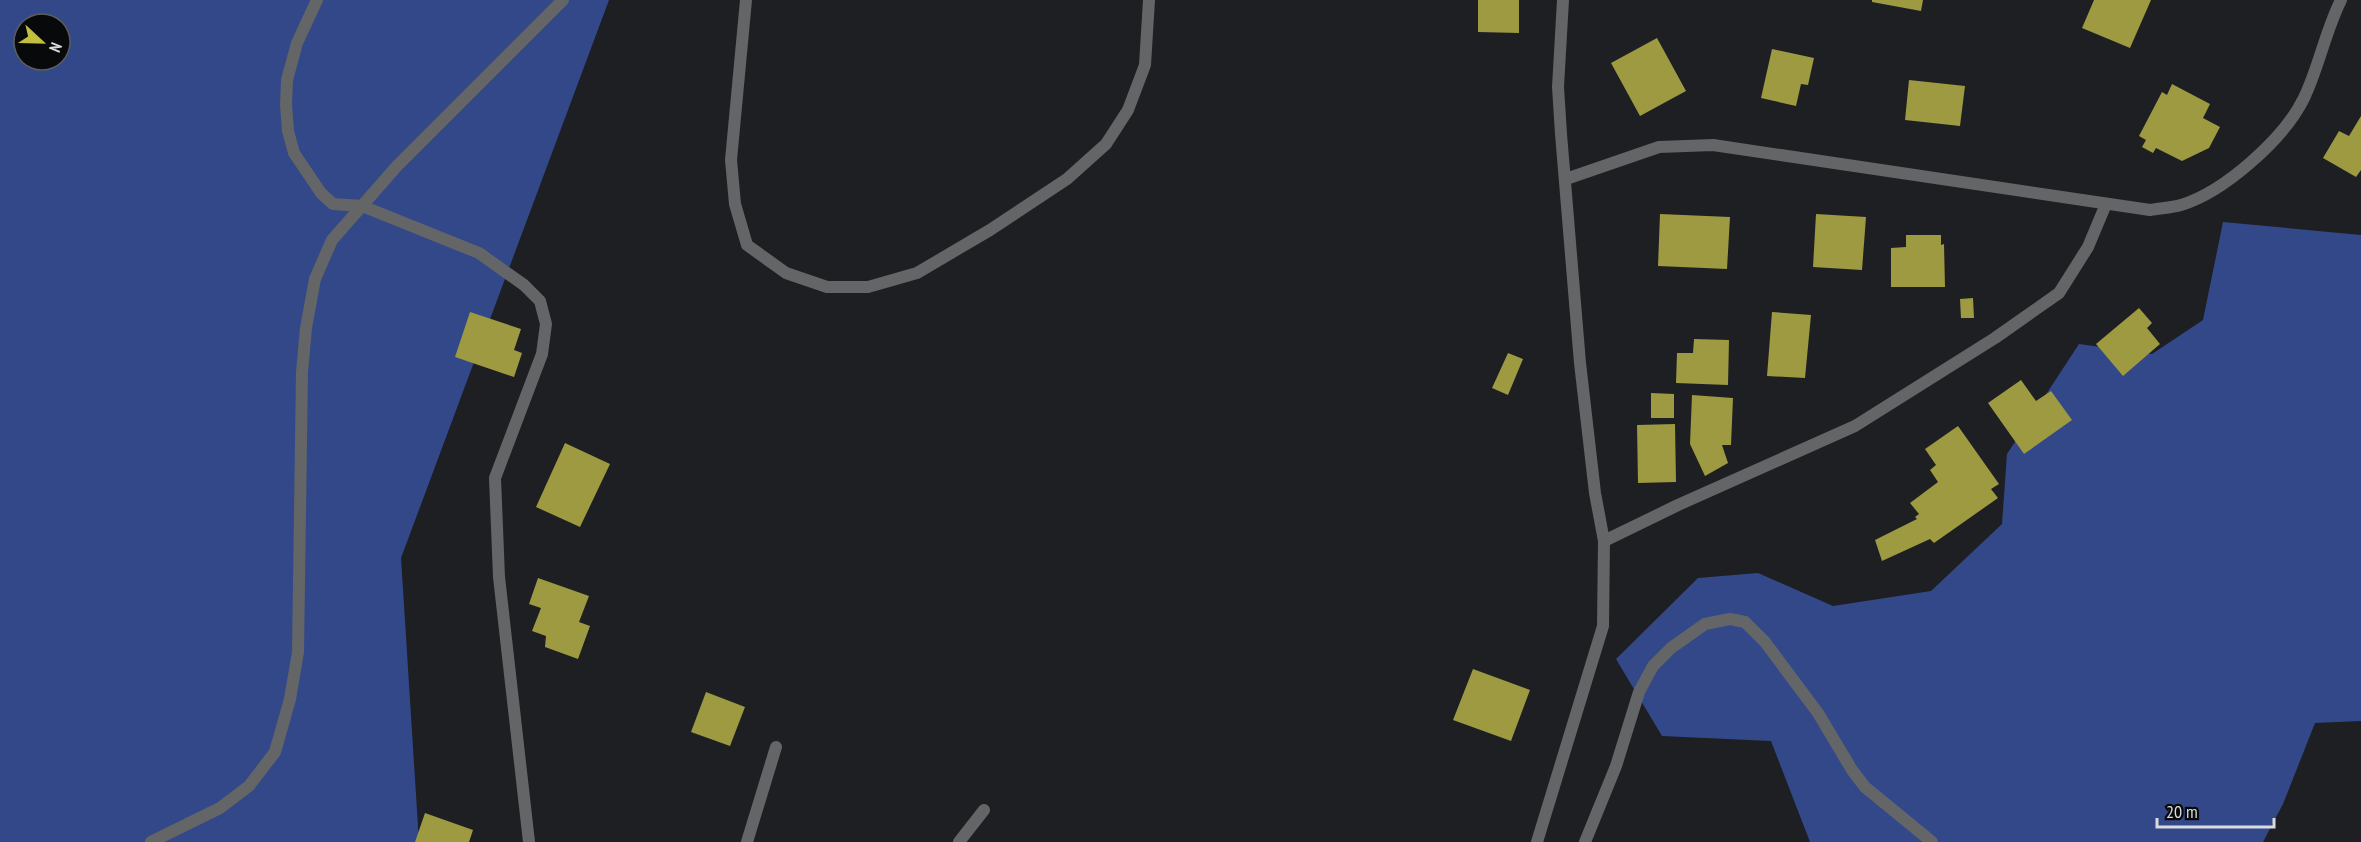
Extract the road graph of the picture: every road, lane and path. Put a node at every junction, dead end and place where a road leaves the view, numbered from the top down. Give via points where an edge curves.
1 (317, 0) edge
2 (563, 0) edge
3 (746, 0) edge
4 (1149, 0) edge
5 (1563, 0) edge
6 (2341, 0) edge
7 (1566, 179) junction
8 (2106, 204) junction
9 (362, 206) junction
10 (1604, 541) junction
11 (776, 747) dead end
12 (984, 810) dead end
13 (151, 842) edge
14 (529, 842) edge
15 (747, 842) edge
16 (959, 842) edge
17 (1537, 842) edge
18 (1585, 842) edge
19 (1932, 842) edge

1 - 9 street via 297,43 287,80 288,132 294,153 321,193 333,204
2 - 9 street
3 - 4 street via 731,160 735,204 747,245 786,273 827,287 868,287 917,273 990,230 1067,179 1106,144 1128,110 1145,64
5 - 7 street via 1558,87
6 - 8 street via 2304,99 2274,140 2226,183 2182,205 2150,210
7 - 8 street via 1659,147 1713,145
7 - 10 street via 1580,363
8 - 10 street via 2088,247 2059,293 1995,338 1855,426
9 - 13 street via 332,240 315,279 306,328 298,652 290,699 274,752 249,786 220,808
9 - 14 street via 479,253 540,301 546,324 542,354 495,478 494,506
10 - 17 street via 1603,626
11 - 15 street
12 - 16 street
18 - 19 street via 1616,766 1639,692 1653,666 1704,624 1730,619 1745,622 1765,642 1818,713 1865,787

